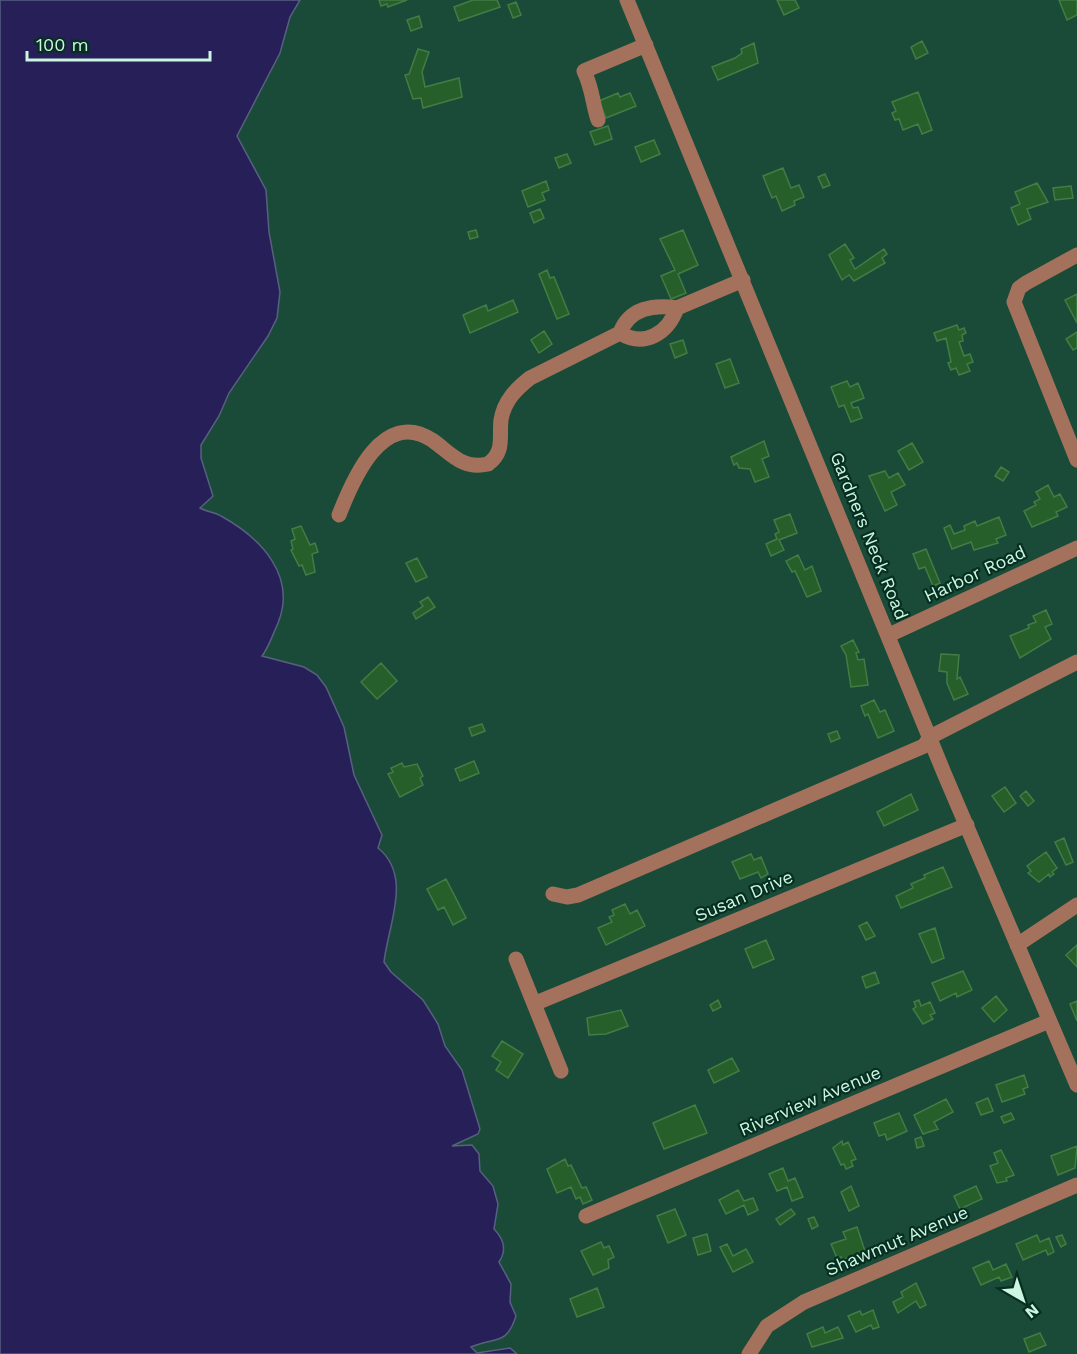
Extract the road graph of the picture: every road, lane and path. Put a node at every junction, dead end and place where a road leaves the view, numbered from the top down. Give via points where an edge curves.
1 (627, 0) edge
2 (646, 45) junction
3 (598, 120) dead end
4 (1077, 255) edge
5 (743, 280) junction
6 (677, 308) junction
7 (620, 333) junction
8 (1077, 460) edge
9 (339, 515) dead end
10 (1077, 548) edge
11 (889, 635) junction
12 (1077, 662) edge
13 (930, 737) junction
14 (966, 825) junction
15 (553, 894) dead end
16 (1077, 905) edge
17 (1017, 945) junction
18 (516, 959) dead end
19 (536, 1003) junction
20 (1049, 1021) junction
21 (561, 1071) dead end
22 (1077, 1085) edge
23 (1077, 1185) edge
24 (586, 1216) dead end
25 (749, 1354) edge

1 - 2 street, Gardners Neck Road
2 - 3 street via 584,70 593,91
2 - 5 street, Gardners Neck Road
4 - 8 street via 1019,288 1014,302
5 - 6 street
5 - 11 street, Gardners Neck Road
6 - 7 street via 648,308 630,317
6 - 7 street via 672,322 651,338 636,339
7 - 9 street via 519,387 507,403 501,420 500,450 489,464 461,463 416,432 392,435 382,441 363,465 348,489
10 - 11 street, Harbor Road
11 - 13 street, Gardners Neck Road
12 - 13 street
13 - 14 street, Gardners Neck Road
13 - 15 street via 924,746 864,774 578,895
14 - 17 street, Gardners Neck Road
14 - 19 street, Susan Drive
16 - 17 street
17 - 20 street, Gardners Neck Road
18 - 19 street
19 - 21 street
20 - 22 street, Gardners Neck Road
20 - 24 street, Riverview Avenue
23 - 25 street, Shawmut Avenue via 804,1302 766,1326

